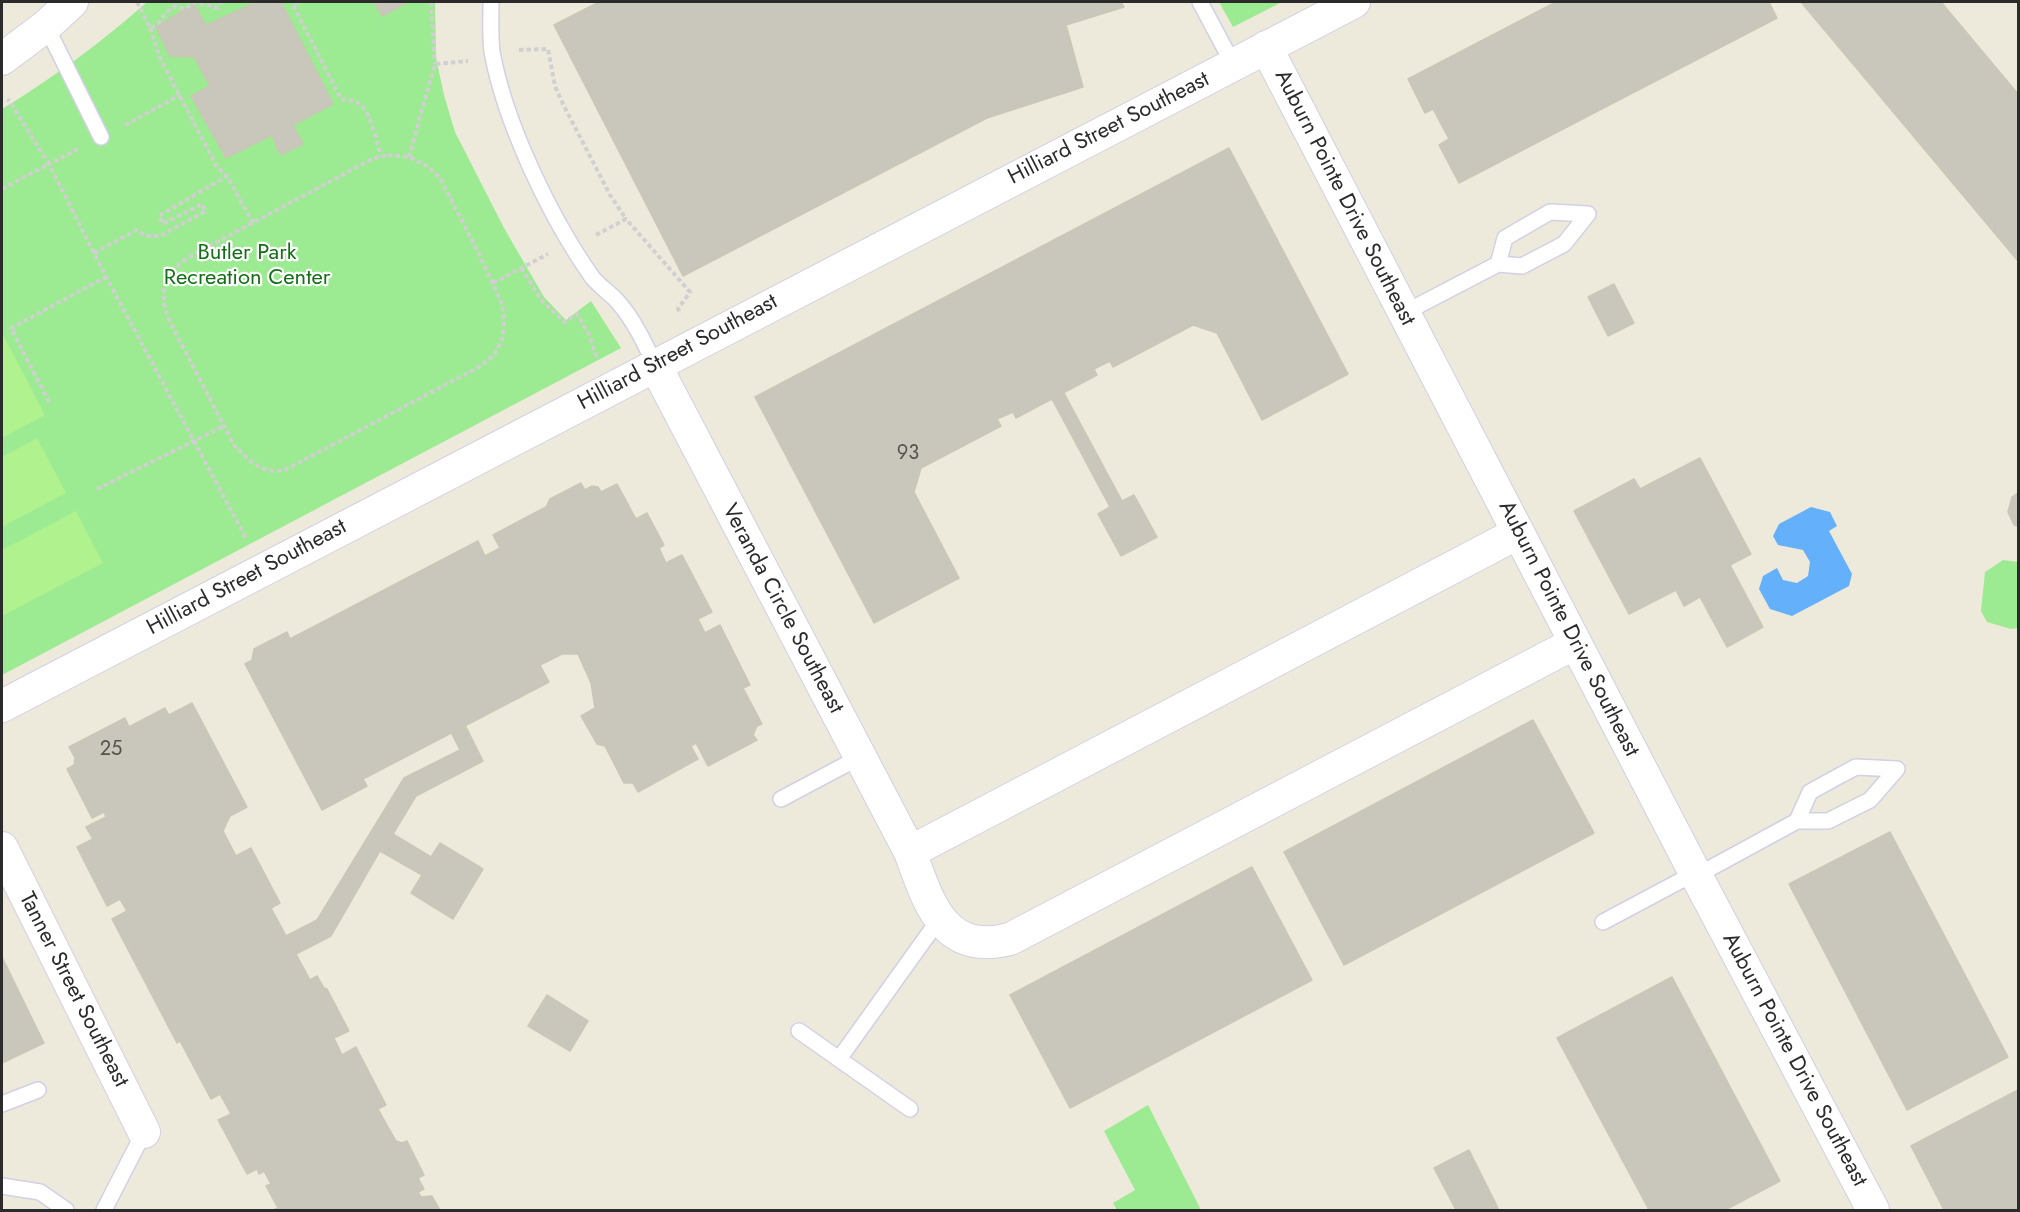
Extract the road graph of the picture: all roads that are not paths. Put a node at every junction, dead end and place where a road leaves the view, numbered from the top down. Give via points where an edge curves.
1 (72, 2) edge
2 (491, 2) edge
3 (1200, 2) edge
4 (1354, 2) edge
5 (46, 26) junction
6 (1266, 47) junction
7 (2, 59) edge
8 (1233, 64) junction
9 (101, 137) road end
10 (1498, 264) junction
11 (1404, 314) junction
12 (655, 365) junction
13 (1518, 533) junction
14 (1575, 643) junction
15 (2, 706) edge
16 (860, 757) junction
17 (781, 799) dead end
18 (1797, 821) junction
19 (2, 848) edge
20 (910, 852) junction
21 (1696, 875) junction
22 (940, 918) junction
23 (1603, 922) dead end
24 (800, 1031) dead end
25 (839, 1059) junction
26 (38, 1090) dead end
27 (2, 1104) edge
28 (910, 1109) dead end
29 (144, 1132) joint
30 (2, 1186) edge
31 (66, 1210) edge
32 (104, 1210) edge
33 (1873, 1210) edge

1 - 5 street
2 - 12 lane via 492,49 502,95 534,175 593,278 619,303
3 - 8 lane
4 - 6 street, Hilliard Street Southeast
5 - 7 street
5 - 9 lane
6 - 8 street, Hilliard Street Southeast
6 - 11 street, Auburn Pointe Drive Southeast
8 - 12 street, Hilliard Street Southeast
10 - 10 lane via 1522,266 1564,244 1588,214 1550,212 1521,228 1505,238
10 - 11 lane
11 - 13 street, Auburn Pointe Drive Southeast
12 - 15 street, Hilliard Street Southeast
12 - 16 street, Veranda Circle Southeast
13 - 14 street, Auburn Pointe Drive Southeast
13 - 20 street
14 - 21 street, Auburn Pointe Drive Southeast
14 - 22 street, Veranda Circle Southeast via 1010,939 984,944 970,941 946,927
16 - 17 lane
16 - 20 street, Veranda Circle Southeast
18 - 18 lane via 1828,821 1870,800 1897,769 1856,767 1810,792
18 - 21 lane
19 - 29 street, Tanner Street Southeast
20 - 22 street, Veranda Circle Southeast via 927,899
21 - 23 lane
21 - 33 street, Auburn Pointe Drive Southeast
22 - 25 lane
24 - 25 lane
25 - 28 lane
26 - 27 lane
29 - 32 lane
30 - 31 lane via 40,1192

